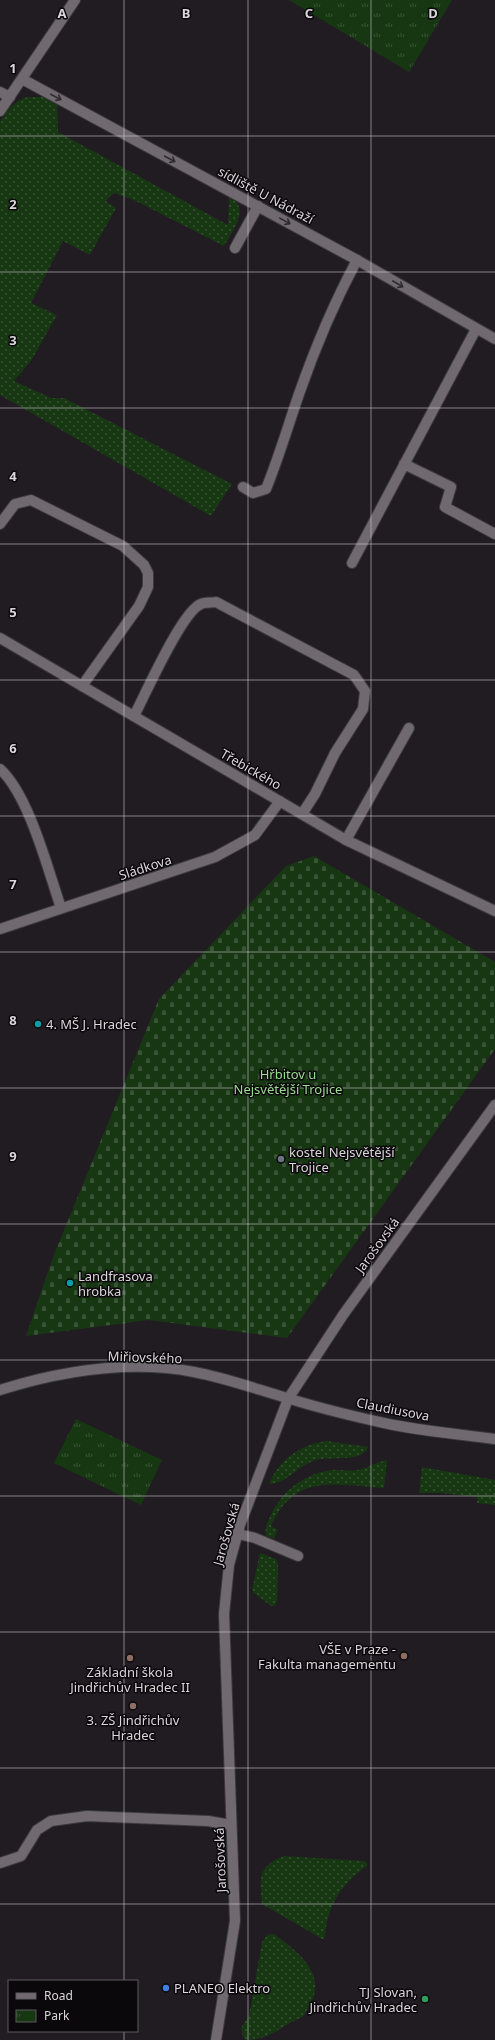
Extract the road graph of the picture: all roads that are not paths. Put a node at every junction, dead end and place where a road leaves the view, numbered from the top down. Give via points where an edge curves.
1 (75, 0) edge
2 (22, 79) junction
3 (0, 92) edge
4 (10, 97) junction
5 (0, 111) edge
6 (258, 206) junction
7 (234, 248) dead end
8 (357, 260) junction
9 (476, 329) junction
10 (495, 339) edge
11 (404, 464) junction
12 (243, 487) dead end
13 (0, 524) edge
14 (495, 534) edge
15 (352, 563) dead end
16 (0, 638) edge
17 (82, 686) junction
18 (134, 716) junction
19 (409, 728) dead end
20 (0, 769) edge
21 (280, 801) junction
22 (302, 814) junction
23 (346, 840) junction
24 (61, 908) junction
25 (495, 911) edge
26 (0, 929) edge
27 (495, 1105) edge
28 (0, 1390) edge
29 (288, 1399) junction
30 (495, 1439) edge
31 (238, 1534) junction
32 (298, 1556) dead end
33 (231, 1826) junction
34 (0, 1863) edge
35 (216, 2040) edge

1 - 2 street
2 - 4 street
2 -> 6 street, sídliště U Nádraží
3 - 4 street
4 - 5 street
6 - 7 street
6 -> 8 street, sídliště U Nádraží
8 -> 9 street, sídliště U Nádraží
8 - 12 street via 333,308 266,489 253,493
9 - 10 street, sídliště U Nádraží
9 - 11 street
11 - 14 street via 451,487 445,507
11 - 15 street
13 - 17 street via 15,504 30,500 123,546 144,565 148,573 148,587 139,606
16 - 17 street, Třebického
17 - 18 street, Třebického
18 - 21 street, Třebického
18 - 22 street via 180,627 201,604 216,602 354,676 365,691 363,709
19 - 23 street
20 - 24 street via 25,803
21 - 22 street, Třebického
21 - 24 street, Sládkova via 255,835 215,857
22 - 23 street, Třebického
23 - 25 street, Třebického
24 - 26 street, Sládkova
27 - 29 street, Jarošovská via 343,1314
28 - 29 street, Miřiovského via 47,1377 98,1369 156,1368 222,1378
29 - 30 street, Claudiusova via 385,1424
29 - 31 street, Jarošovská
31 - 32 street via 255,1538
31 - 33 street, Jarošovská via 230,1565 224,1614
33 - 34 street via 208,1821 87,1816 51,1821 37,1830 21,1856
33 - 35 street, Jarošovská via 235,1921

